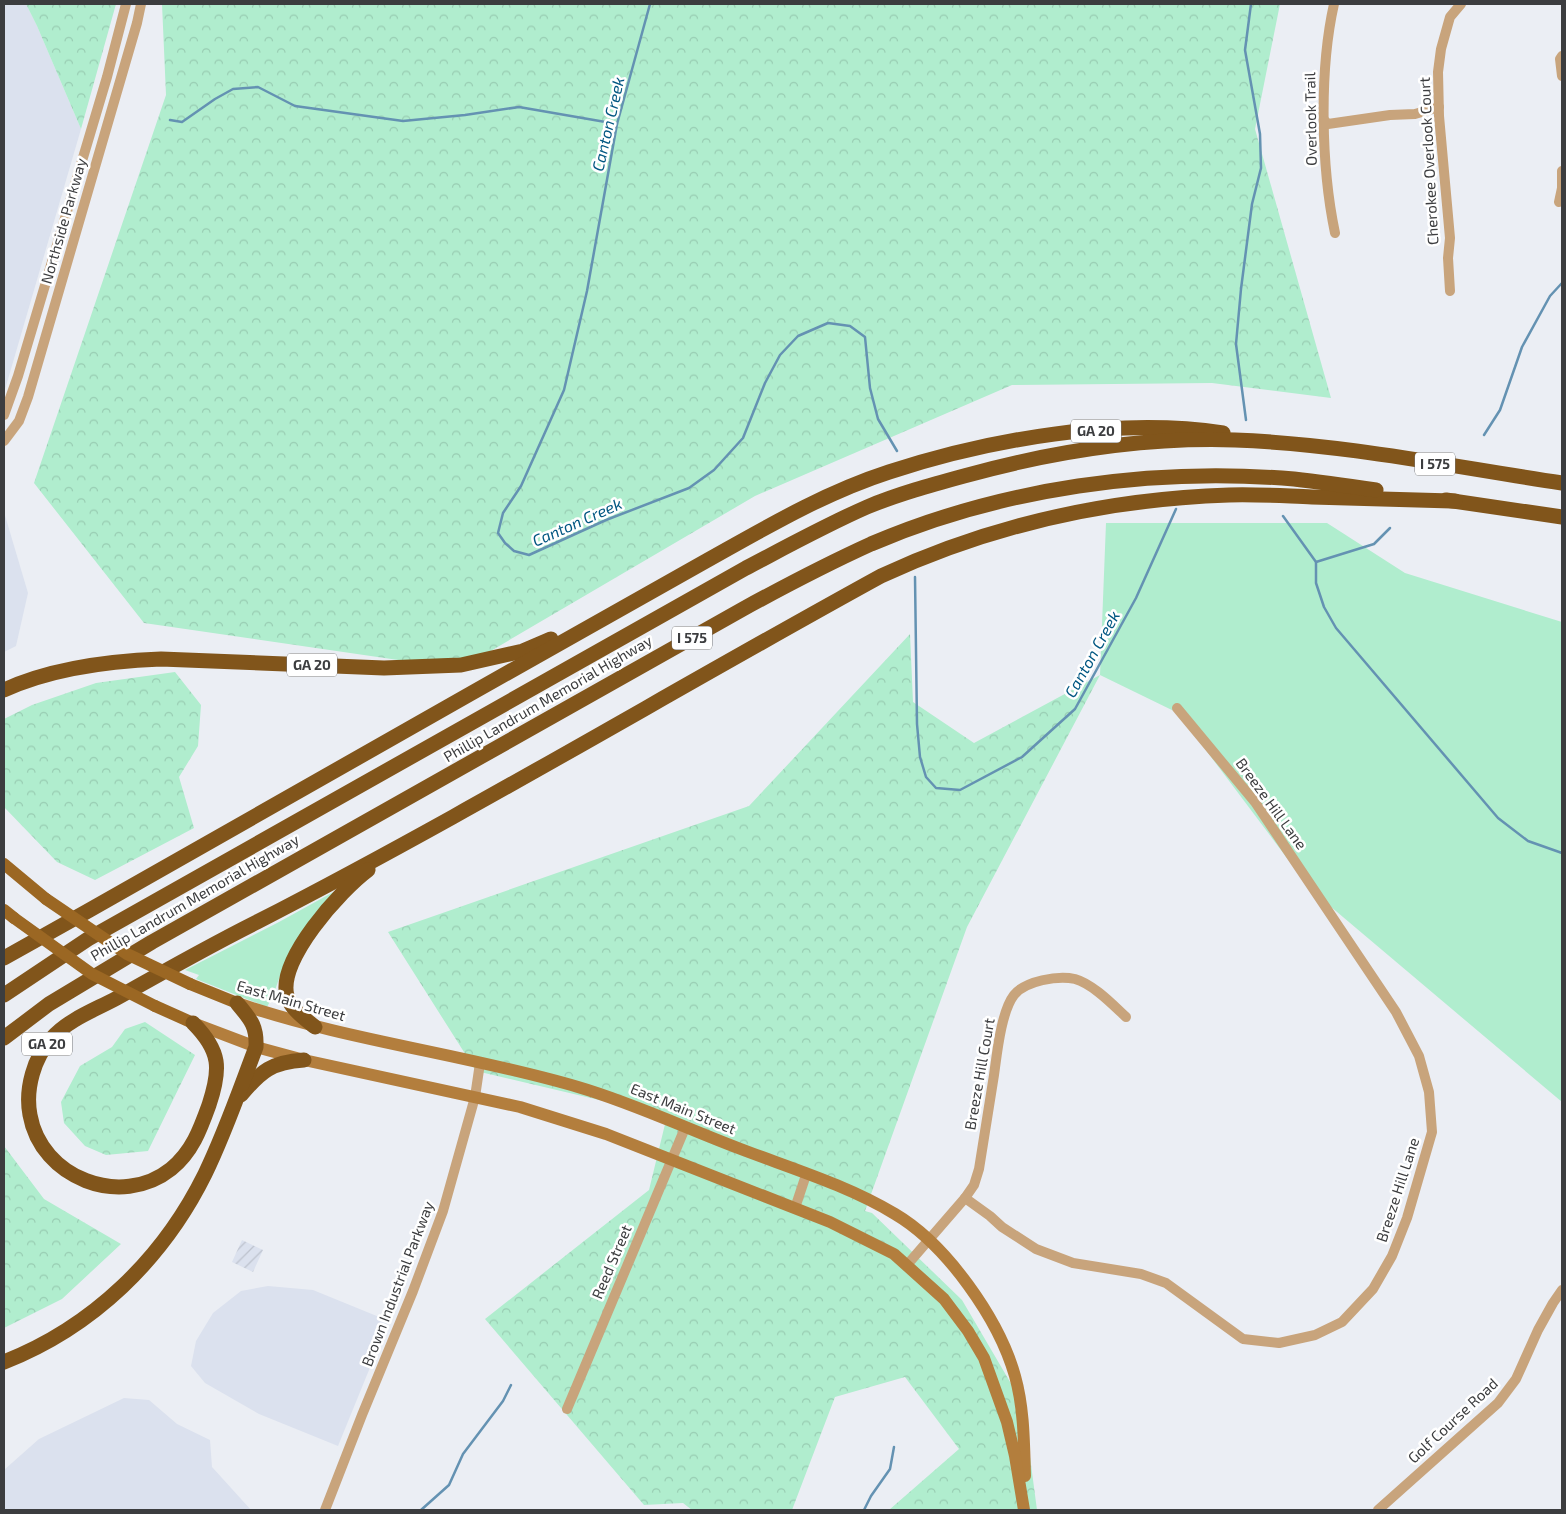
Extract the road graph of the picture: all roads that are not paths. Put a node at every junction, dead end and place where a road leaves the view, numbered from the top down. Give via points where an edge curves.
1 (126, 4) edge
2 (141, 4) edge
3 (1334, 4) edge
4 (1461, 4) edge
5 (1562, 56) edge
6 (1562, 76) edge
7 (1439, 107) junction
8 (1325, 121) junction
9 (1562, 171) edge
10 (1559, 202) dead end
11 (1335, 233) dead end
12 (1450, 291) dead end
13 (4, 415) edge
14 (4, 441) edge
15 (1308, 446) junction
16 (1562, 482) edge
17 (1455, 501) junction
18 (1562, 517) edge
19 (608, 616) junction
20 (4, 690) edge
21 (1177, 708) dead end
22 (414, 838) junction
23 (4, 864) edge
24 (4, 910) edge
25 (4, 958) edge
26 (4, 995) edge
27 (237, 1003) junction
28 (1126, 1018) dead end
29 (193, 1023) junction
30 (315, 1027) junction
31 (4, 1038) edge
32 (256, 1047) junction
33 (304, 1060) junction
34 (480, 1063) junction
35 (475, 1096) junction
36 (233, 1106) junction
37 (685, 1128) junction
38 (671, 1160) junction
39 (806, 1175) junction
40 (965, 1198) junction
41 (796, 1208) junction
42 (928, 1241) junction
43 (908, 1265) junction
44 (1562, 1290) edge
45 (4, 1362) edge
46 (566, 1409) dead end
47 (325, 1510) edge
48 (1024, 1510) edge
49 (1030, 1510) edge
50 (1378, 1510) edge

1 - 13 street, Northside Parkway via 107,77
2 - 14 street, Northside Parkway via 28,397 19,421
3 - 8 street, Overlook Trail via 1326,56
4 - 7 street, Cherokee Overlook Court via 1450,17 1441,49
5 - 6 street
7 - 8 street via 1415,114 1328,124
7 - 12 street, Cherokee Overlook Court via 1450,238
8 - 11 street, Overlook Trail via 1330,210
9 - 10 street
15 - 16 highway, Phillip Landrum Memorial Highway / I 575
15 - 19 highway, GA 20 via 1209,431 1143,428 1050,434 964,451 888,472 821,500
15 - 26 highway, Phillip Landrum Memorial Highway / I 575 via 1235,440 1144,444 1058,454 997,467 867,507 746,568 341,795 88,939
17 - 18 highway, Phillip Landrum Memorial Highway / I 575
17 - 22 highway, GA 20 via 1265,495 1184,497 1077,512 990,533 932,553 882,576
17 - 31 highway, Phillip Landrum Memorial Highway / I 575 via 1293,479 1170,477 1031,494 988,504 909,530 812,572 743,609 152,942 49,1004
19 - 20 highway, GA 20 via 523,651 461,665 384,668 129,660 72,669
19 - 25 highway
21 - 40 street, Breeze Hill Lane via 1255,802 1396,1012 1419,1056 1429,1092 1432,1132 1407,1218 1392,1256 1372,1289 1342,1322 1315,1335 1279,1343 1243,1339 1166,1283 1141,1274 1073,1263 1036,1249
22 - 29 highway, GA 20 via 83,1015 54,1036 35,1066 29,1101 34,1129 57,1164 80,1179 109,1187 137,1185 174,1166 194,1143 217,1079 214,1051
22 - 30 highway via 350,885 325,911 297,954 287,975 288,998
23 - 27 main road, East Main Street, bridge via 46,899 127,954
24 - 29 main road, GA 20, bridge via 92,974
27 - 30 main road, East Main Street
27 - 32 highway via 253,1022
28 - 40 street, Breeze Hill Court via 1094,990 1075,979 1055,978 1036,982 1014,995 1006,1010 999,1041 979,1169
29 - 32 main road
30 - 34 main road, East Main Street
32 - 33 main road
32 - 36 highway
33 - 35 main road
33 - 36 highway via 269,1067
34 - 35 street, Brown Industrial Parkway
34 - 37 main road, East Main Street via 579,1087 649,1111
35 - 38 main road via 520,1106 606,1134
35 - 47 street, Brown Industrial Parkway via 443,1211
36 - 45 highway via 194,1194 141,1268 103,1304 78,1322 51,1340
37 - 38 street, Reed Street
37 - 39 main road, East Main Street
38 - 41 main road
38 - 46 street, Reed Street
39 - 41 street
39 - 42 main road, East Main Street via 840,1186 894,1213
40 - 42 street, Breeze Hill Court
41 - 43 main road via 894,1254
42 - 43 street, Breeze Hill Court
42 - 49 main road, East Main Street via 947,1259 987,1312 1000,1336 1012,1368 1022,1412 1025,1485
43 - 48 main road via 944,1299 984,1358 1007,1422
44 - 50 street, Golf Course Road via 1538,1330 1516,1379 1498,1403

